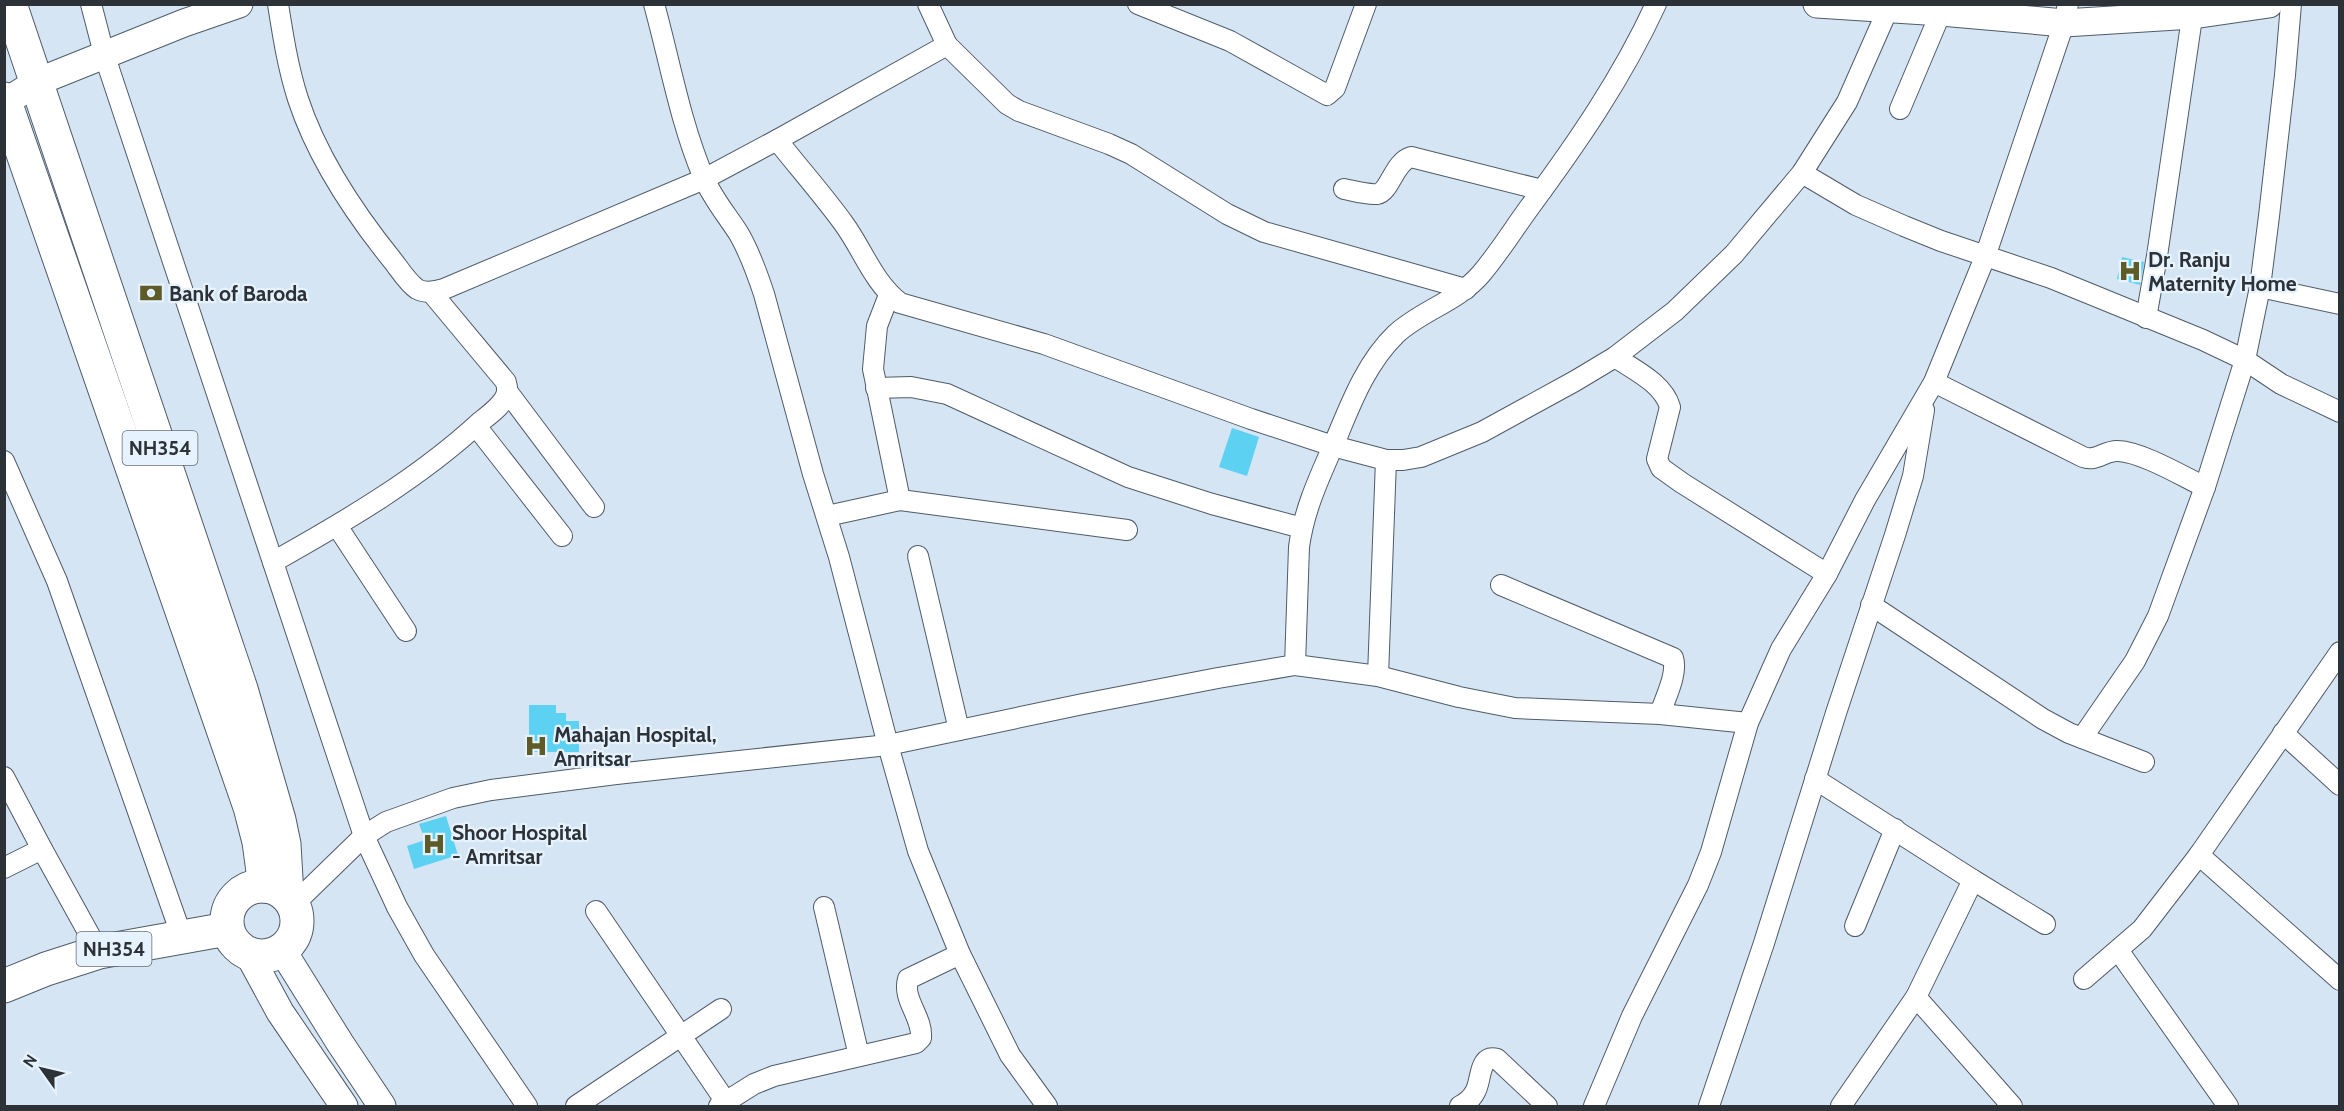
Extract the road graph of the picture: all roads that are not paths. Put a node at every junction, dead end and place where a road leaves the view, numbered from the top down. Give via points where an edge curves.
1 (10, 4) edge
2 (91, 4) edge
3 (239, 4) edge
4 (278, 4) edge
5 (654, 4) edge
6 (928, 4) edge
7 (1138, 4) edge
8 (1366, 4) edge
9 (1656, 4) edge
10 (1817, 4) edge
11 (2269, 4) edge
12 (2291, 4) edge
13 (1901, 8) edge
14 (2194, 10) edge
15 (1941, 12) junction
16 (2066, 14) edge
17 (947, 45) junction
18 (104, 54) junction
19 (37, 82) junction
20 (5, 101) edge
21 (1900, 109) dead end
22 (777, 140) junction
23 (1802, 173) junction
24 (704, 179) junction
25 (1344, 189) dead end
26 (1542, 190) junction
27 (1985, 257) junction
28 (2259, 287) junction
29 (1466, 289) junction
30 (431, 292) junction
31 (890, 295) junction
32 (2340, 304) edge
33 (2146, 318) junction
34 (1615, 357) junction
35 (2245, 360) junction
36 (876, 388) junction
37 (1930, 390) junction
38 (507, 392) junction
39 (2340, 412) edge
40 (476, 426) junction
41 (1333, 446) junction
42 (1386, 460) junction
43 (4, 461) edge
44 (2205, 487) junction
45 (900, 500) junction
46 (594, 507) dead end
47 (827, 516) junction
48 (337, 526) junction
49 (1302, 528) junction
50 (1127, 530) dead end
51 (562, 536) dead end
52 (918, 556) dead end
53 (273, 562) junction
54 (1827, 574) junction
55 (1501, 585) dead end
56 (1871, 605) junction
57 (406, 630) dead end
58 (2340, 652) edge
59 (1295, 665) junction
60 (1378, 676) junction
61 (1660, 714) junction
62 (1748, 723) junction
63 (959, 730) junction
64 (2283, 733) junction
65 (2082, 738) junction
66 (888, 746) junction
67 (2144, 762) dead end
68 (5, 777) edge
69 (1815, 779) junction
70 (2340, 785) edge
71 (1895, 829) junction
72 (364, 836) junction
73 (42, 849) junction
74 (2199, 855) junction
75 (4, 868) edge
76 (1973, 880) junction
77 (282, 896) junction
78 (824, 907) dead end
79 (596, 910) dead end
80 (2045, 924) dead end
81 (1855, 926) dead end
82 (227, 928) junction
83 (182, 937) junction
84 (282, 950) junction
85 (2118, 950) junction
86 (99, 952) junction
87 (248, 953) junction
88 (960, 954) junction
89 (2084, 979) dead end
90 (2340, 980) edge
91 (4, 986) edge
92 (1916, 997) junction
93 (721, 1009) dead end
94 (681, 1036) junction
95 (859, 1056) junction
96 (1851, 1103) edge
97 (722, 1104) edge
98 (1045, 1106) edge
99 (344, 1107) edge
100 (382, 1107) edge
101 (527, 1107) edge
102 (576, 1107) edge
103 (1460, 1107) edge
104 (1547, 1107) edge
105 (1594, 1107) edge
106 (1709, 1107) edge
107 (2012, 1107) edge
108 (2228, 1107) edge

1 - 19 highway, NH354
2 - 18 street
3 - 18 street
4 - 30 street via 298,100 312,134 353,208 414,287
5 - 24 street via 683,117
6 - 17 street
7 - 8 street via 1230,41 1327,95 1335,87
9 - 26 street via 1619,76
10 - 13 street
11 - 14 street
12 - 28 street
13 - 15 street
13 - 23 street
14 - 16 street
14 - 33 street
15 - 16 street
15 - 21 street
16 - 27 street
17 - 22 street
17 - 29 street via 1013,108 1131,154 1254,228
18 - 19 street
18 - 53 street
19 - 20 street
19 - 77 highway, NH354 via 241,689 284,844
20 - 77 highway, NH354 via 260,842
22 - 24 street
22 - 31 street via 845,226
23 - 27 street via 1865,209
23 - 34 street via 1734,254 1675,311
24 - 30 street
24 - 47 street via 756,268
25 - 26 street via 1376,195 1401,162 1411,157
26 - 29 street
27 - 33 street via 2051,278
27 - 37 street
28 - 32 street
28 - 35 street
29 - 41 street via 1414,320 1383,349 1353,396
30 - 38 street via 506,382
31 - 36 street via 876,338
31 - 41 street via 900,303 1044,344
33 - 35 street
34 - 42 street via 1472,437 1421,457
34 - 54 street via 1660,388 1668,399 1670,407 1658,459 1661,468
35 - 39 street via 2281,384
35 - 44 street
36 - 45 street
36 - 49 street via 927,388 947,394 1128,477
37 - 44 street via 2083,457 2096,458 2110,452 2137,455
37 - 54 street
37 - 56 street via 1913,476
38 - 40 street
38 - 46 street
40 - 48 street via 404,483
40 - 51 street
41 - 42 street
41 - 49 street
42 - 60 street
43 - 83 street via 57,581
44 - 65 street via 2158,616 2135,661
45 - 47 street
45 - 50 street
47 - 66 street
48 - 53 street
48 - 57 street
49 - 59 street
52 - 63 street
53 - 72 street
54 - 62 street via 1781,649
55 - 61 street via 1673,658 1674,672
56 - 65 street via 2020,706
56 - 69 street
58 - 64 street
59 - 60 street
59 - 63 street
60 - 61 street via 1515,708
61 - 62 street
62 - 105 street via 1698,885 1632,1016
63 - 66 street
64 - 70 street
64 - 74 street
65 - 67 street
66 - 72 street via 491,790 407,814
66 - 88 street via 918,851
68 - 73 street
69 - 71 street
69 - 106 street
71 - 76 street
71 - 81 street
72 - 77 street
72 - 101 street via 424,954
73 - 75 street
73 - 86 street
74 - 85 street via 2142,929
74 - 90 street
76 - 80 street
76 - 92 street
77 - 82 highway via 249,888 235,898 228,912
77 - 84 highway, NH354 via 297,921 293,937
78 - 95 street
79 - 94 street
82 - 83 highway, NH354
82 - 87 highway via 234,943
83 - 86 highway, NH354
84 - 87 highway via 271,955
84 - 100 street
85 - 89 street
85 - 108 street
86 - 91 highway, NH354
87 - 99 street via 280,1012
88 - 95 street via 908,979 906,987 922,1029 921,1038 907,1047
88 - 98 street via 1010,1055
92 - 96 street
92 - 107 street
93 - 94 street
94 - 97 street
94 - 102 street
95 - 97 street via 774,1076
103 - 104 street via 1475,1093 1482,1065 1491,1057

